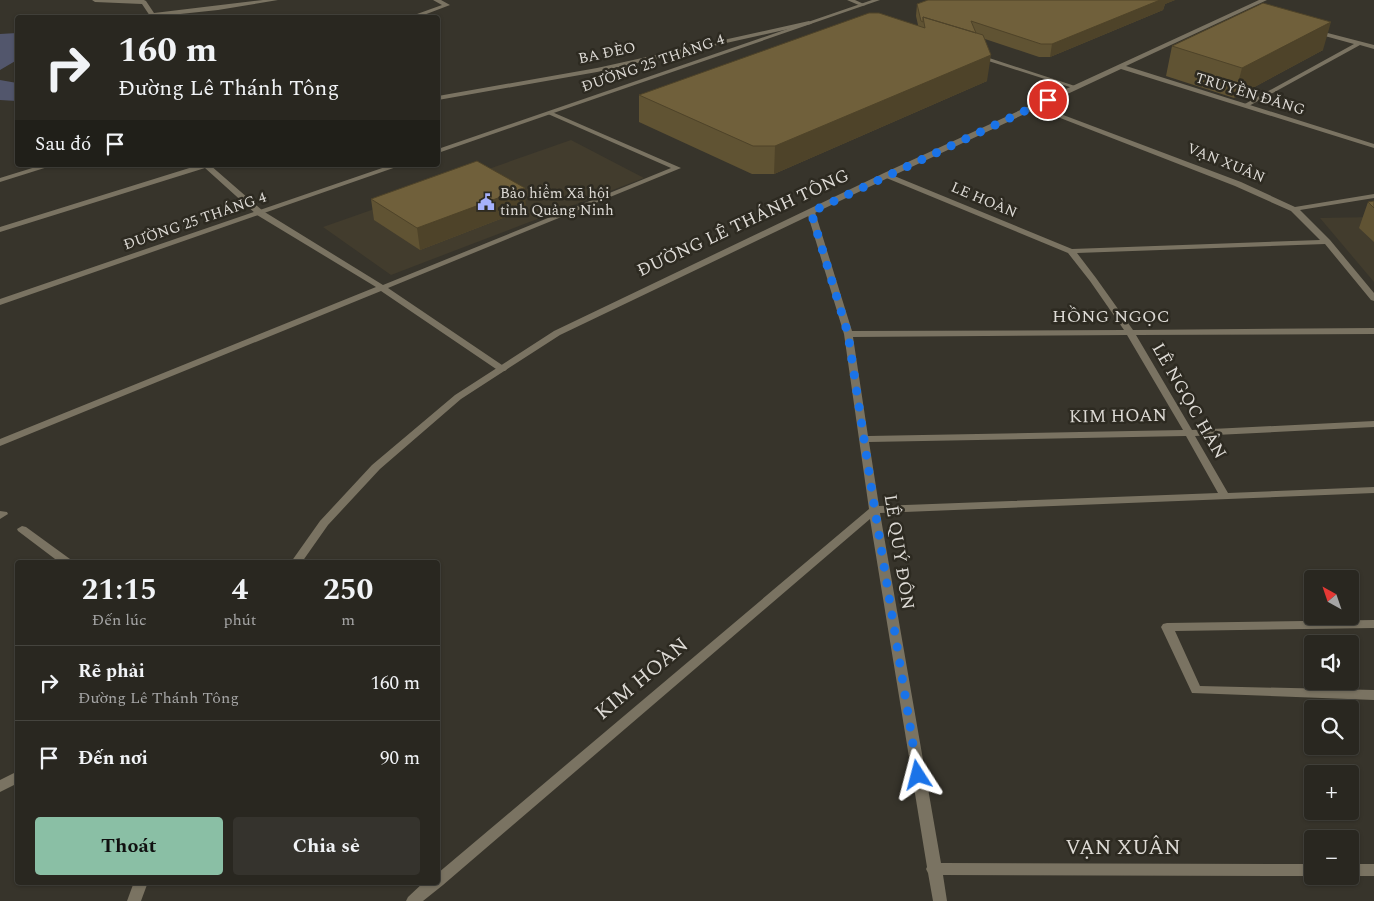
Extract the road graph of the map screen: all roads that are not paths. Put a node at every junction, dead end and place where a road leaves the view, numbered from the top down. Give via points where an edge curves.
1 (95, 0) edge
2 (275, 0) edge
3 (436, 0) edge
4 (850, 0) edge
5 (877, 0) edge
6 (1264, 0) edge
7 (863, 5) junction
8 (1238, 11) junction
9 (1248, 13) edge
10 (418, 15) edge
11 (810, 23) junction
12 (1313, 31) edge
13 (1359, 43) junction
14 (1374, 47) edge
15 (966, 52) edge
16 (1120, 66) junction
17 (1075, 88) junction
18 (440, 98) edge
19 (1034, 106) junction
20 (1245, 106) junction
21 (550, 113) junction
22 (1374, 146) edge
23 (440, 151) edge
24 (43, 167) edge
25 (200, 167) edge
26 (208, 167) edge
27 (392, 167) edge
28 (888, 175) junction
29 (0, 180) edge
30 (1374, 196) edge
31 (1294, 208) junction
32 (811, 212) junction
33 (260, 213) junction
34 (0, 230) edge
35 (1327, 242) junction
36 (1071, 251) junction
37 (381, 287) junction
38 (1374, 298) edge
39 (0, 302) edge
40 (1374, 331) edge
41 (1130, 332) junction
42 (848, 334) junction
43 (502, 369) junction
44 (1374, 424) edge
45 (1188, 433) junction
46 (863, 439) junction
47 (0, 442) edge
48 (1374, 490) edge
49 (1225, 497) junction
50 (874, 510) junction
51 (22, 529) dead end
52 (63, 560) edge
53 (298, 560) edge
54 (1374, 624) edge
55 (1374, 695) edge
56 (15, 778) edge
57 (0, 787) edge
58 (933, 869) junction
59 (1304, 870) edge
60 (1359, 870) edge
61 (1374, 870) edge
62 (440, 879) edge
63 (140, 885) edge
64 (432, 885) edge
65 (134, 901) edge
66 (413, 901) edge
67 (940, 901) edge

1 - 2 street via 144,2 152,15
3 - 10 street via 447,5
4 - 7 street
5 - 7 street, ĐƯỜNG 25 THÁNG 4
6 - 8 street, ĐƯỜNG LÊ THÁNH TÔNG
7 - 11 street, ĐƯỜNG 25 THÁNG 4
8 - 9 street
8 - 16 street, ĐƯỜNG LÊ THÁNH TÔNG
11 - 18 street, BA ĐÈO via 597,70
11 - 21 street, ĐƯỜNG 25 THÁNG 4
12 - 13 street
13 - 14 street
13 - 20 street
15 - 17 street
16 - 17 street, ĐƯỜNG LÊ THÁNH TÔNG
16 - 20 street, TRUYỀN ĐĂNG
17 - 19 street, ĐƯỜNG LÊ THÁNH TÔNG
19 - 28 street, ĐƯỜNG LÊ THÁNH TÔNG
19 - 31 street, VẠN XUÂN
20 - 22 street, TRUYỀN ĐĂNG
21 - 23 street, ĐƯỜNG 25 THÁNG 4
21 - 37 street via 677,168
24 - 29 street
25 - 34 street
26 - 33 street
27 - 33 street, ĐƯỜNG 25 THÁNG 4
28 - 32 street, ĐƯỜNG LÊ THÁNH TÔNG
28 - 36 street, LE HOÀN
30 - 31 street
31 - 35 street, VẠN XUÂN
32 - 42 street, LÊ QUÝ ĐÔN
32 - 43 street, ĐƯỜNG LÊ THÁNH TÔNG via 557,333
33 - 37 street
33 - 39 street, ĐƯỜNG 25 THÁNG 4
35 - 36 street
35 - 38 street, VẠN XUÂN
36 - 41 street, LÊ NGỌC HÂN via 1104,291
37 - 43 street
37 - 47 street
40 - 41 street, HỒNG NGỌC
41 - 42 street, HỒNG NGỌC
41 - 45 street, LÊ NGỌC HÂN
42 - 46 street, LÊ QUÝ ĐÔN
43 - 53 street, ĐƯỜNG LÊ THÁNH TÔNG via 458,397 376,467 324,523
44 - 45 street, KIM HOAN
45 - 46 street, KIM HOAN
45 - 49 street, LÊ NGỌC HÂN
46 - 50 street, LÊ QUÝ ĐÔN
48 - 49 street
49 - 50 street
50 - 58 street, LÊ QUÝ ĐÔN
50 - 62 street, KIM HOÀN
51 - 52 street
54 - 55 street via 1167,627 1196,690
56 - 57 street
58 - 59 street, VẠN XUÂN
58 - 67 street, LÊ QUÝ ĐÔN
60 - 61 street
63 - 65 street
64 - 66 street, KIM HOÀN

